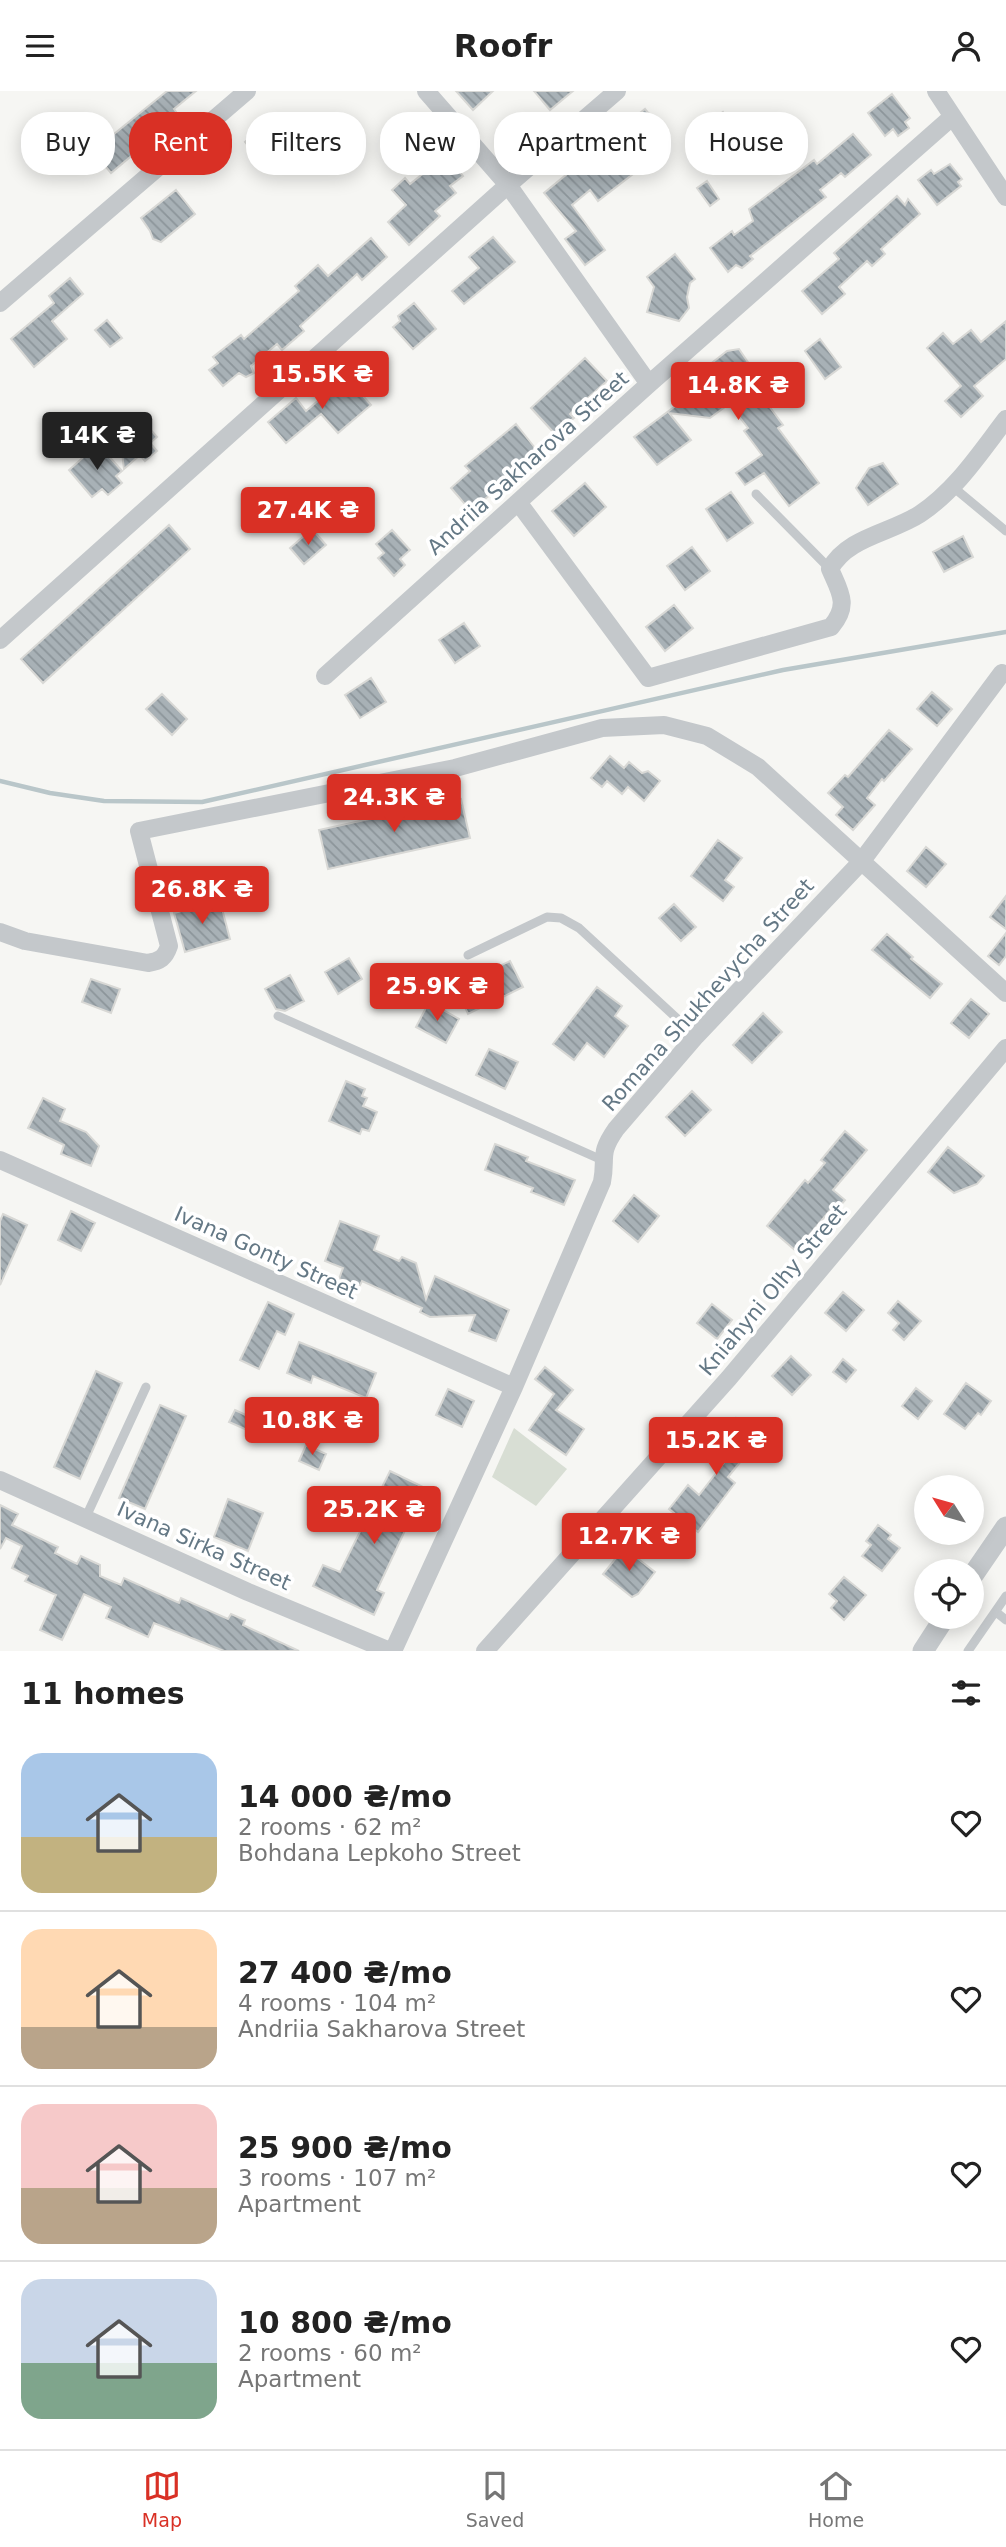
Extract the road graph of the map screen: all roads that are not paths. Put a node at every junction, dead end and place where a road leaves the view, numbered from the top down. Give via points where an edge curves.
1 (247, 91) edge
2 (426, 91) edge
3 (617, 91) edge
4 (936, 91) edge
5 (952, 117) junction
6 (508, 185) junction
7 (1005, 192) edge
8 (0, 303) edge
9 (649, 384) junction
10 (1006, 419) edge
11 (953, 487) junction
12 (757, 494) dead end
13 (518, 502) junction
14 (1006, 531) edge
15 (830, 569) junction
16 (0, 640) edge
17 (1002, 673) dead end
18 (325, 677) dead end
19 (861, 862) junction
20 (0, 932) edge
21 (468, 955) dead end
22 (1006, 993) edge
23 (278, 1016) dead end
24 (696, 1036) junction
25 (1006, 1048) edge
26 (602, 1160) junction
27 (1, 1163) edge
28 (146, 1387) dead end
29 (514, 1387) junction
30 (0, 1480) edge
31 (85, 1519) junction
32 (1003, 1538) edge
33 (984, 1562) edge
34 (1006, 1596) edge
35 (996, 1612) junction
36 (1006, 1620) edge
37 (937, 1629) edge
38 (392, 1651) edge
39 (485, 1651) edge
40 (923, 1651) edge
41 (968, 1651) edge

1 - 8 street
2 - 6 street
3 - 6 street
4 - 5 street
5 - 7 street
5 - 9 street, Andriia Sakharova Street
6 - 9 street
6 - 16 street
9 - 13 street, Andriia Sakharova Street
10 - 11 street
11 - 14 lane
11 - 15 street via 919,515 841,552
12 - 15 lane
13 - 15 street via 648,678 831,627 841,616 843,602
13 - 18 street, Andriia Sakharova Street
17 - 19 street, Romana Shukhevycha Street
19 - 20 street via 758,767 707,736 664,725 602,728 455,768 139,831 169,946 159,961 148,963 25,941
19 - 22 street
19 - 24 street, Romana Shukhevycha Street
21 - 24 lane via 547,917 561,918 579,928
23 - 26 lane
24 - 26 street, Romana Shukhevycha Street via 615,1129
25 - 39 street, Kniahyni Olhy Street via 729,1378
26 - 29 street, Romana Shukhevycha Street via 602,1182
27 - 29 street, Ivana Gonty Street
28 - 31 lane
29 - 38 street, Romana Shukhevycha Street
30 - 31 street, Ivana Sirka Street
31 - 38 street, Ivana Sirka Street
32 - 33 street
34 - 35 lane
35 - 36 lane
35 - 41 lane
37 - 40 street

